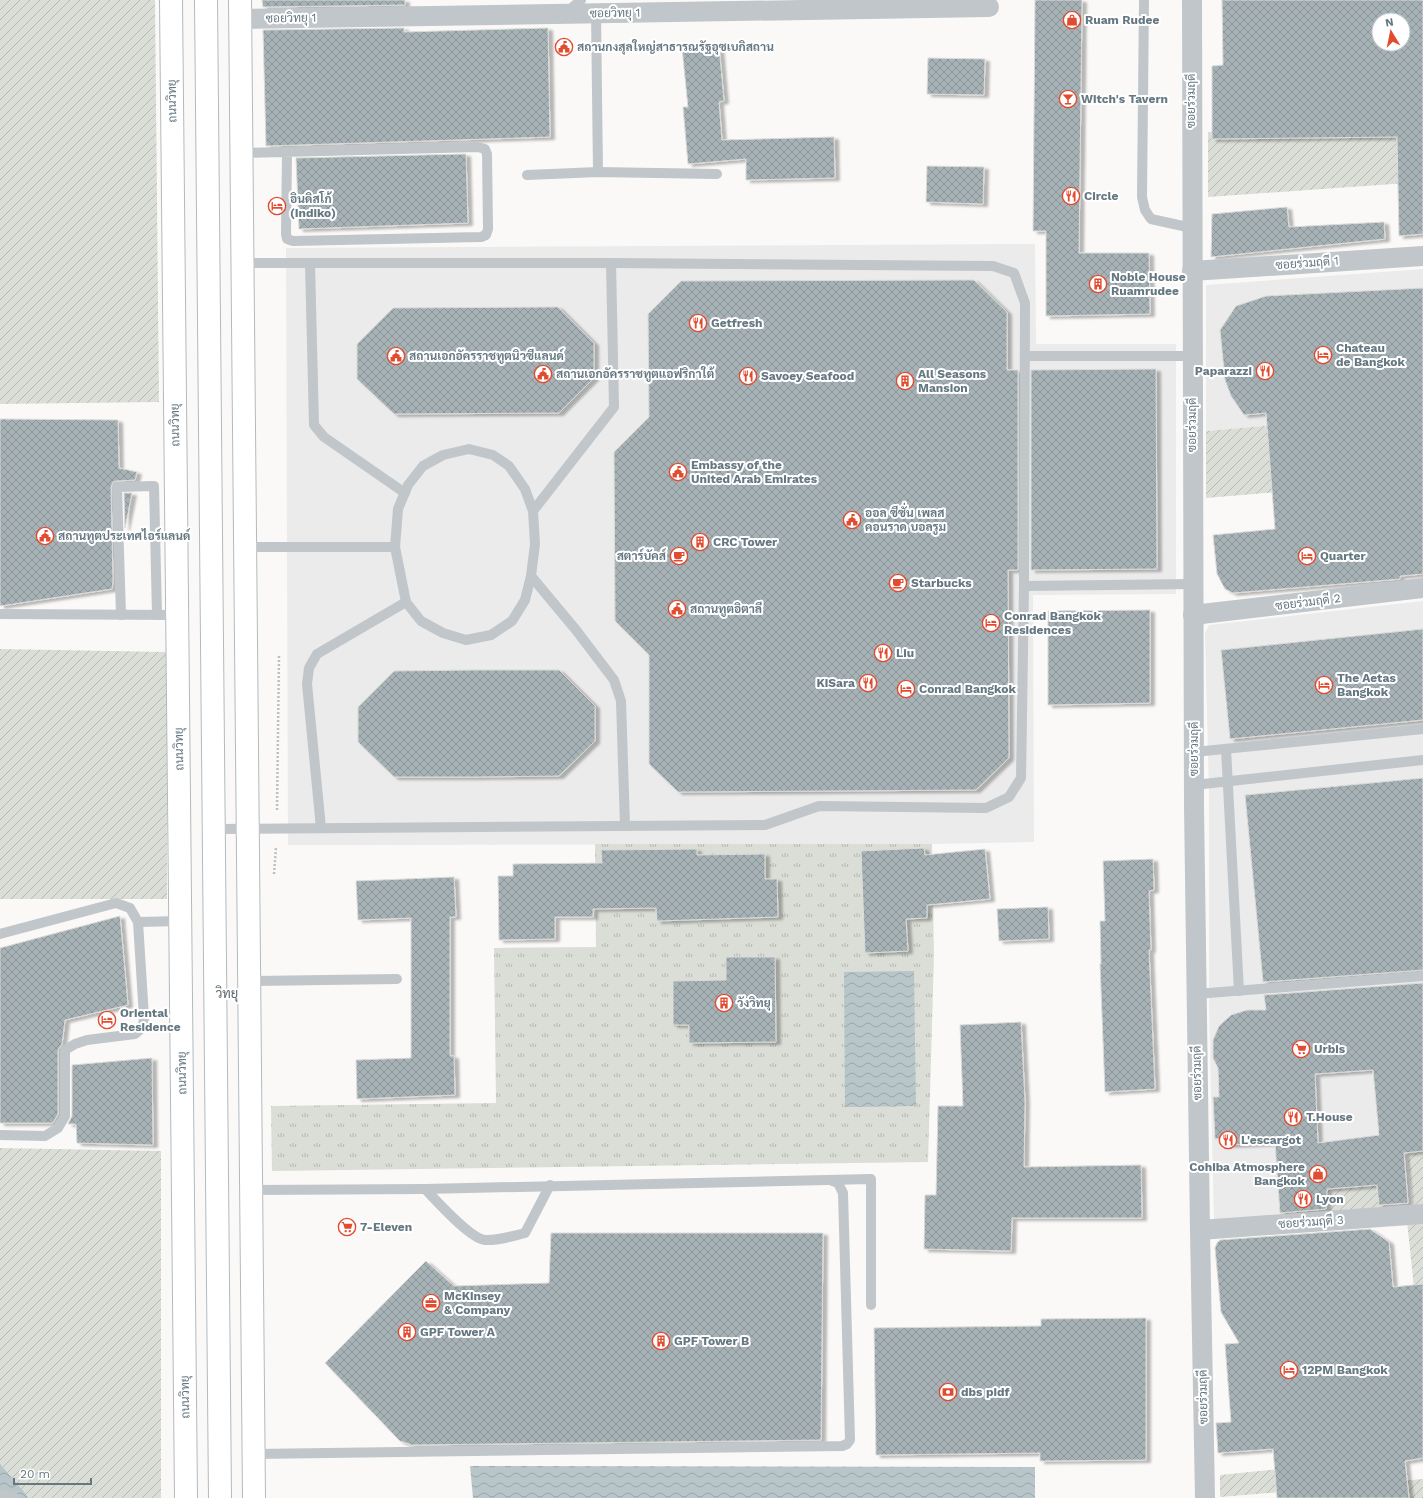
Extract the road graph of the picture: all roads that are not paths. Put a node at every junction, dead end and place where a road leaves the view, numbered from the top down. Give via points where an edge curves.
1 (171, 0) edge
2 (206, 0) edge
3 (581, 0) edge
4 (1144, 0) edge
5 (1192, 0) edge
6 (989, 7) dead end
7 (240, 9) edge
8 (596, 13) junction
9 (565, 14) junction
10 (287, 152) junction
11 (242, 153) junction
12 (598, 172) junction
13 (716, 174) dead end
14 (527, 175) dead end
15 (1192, 228) junction
16 (1423, 256) edge
17 (242, 263) junction
18 (310, 263) junction
19 (611, 263) junction
20 (1192, 271) junction
21 (1025, 356) junction
22 (1192, 356) junction
23 (405, 492) junction
24 (532, 511) junction
25 (245, 546) junction
26 (395, 547) junction
27 (531, 576) junction
28 (1193, 584) junction
29 (1024, 586) junction
30 (1423, 588) edge
31 (406, 602) junction
32 (0, 614) edge
33 (121, 615) junction
34 (167, 615) junction
35 (1193, 615) junction
36 (1423, 729) edge
37 (1226, 749) junction
38 (1194, 752) junction
39 (247, 760) junction
40 (1423, 760) edge
41 (214, 762) junction
42 (1227, 781) junction
43 (1194, 785) junction
44 (625, 826) junction
45 (321, 828) junction
46 (214, 829) junction
47 (248, 829) junction
48 (181, 921) junction
49 (138, 922) junction
50 (0, 934) edge
51 (1423, 976) edge
52 (397, 979) dead end
53 (248, 981) junction
54 (1239, 991) junction
55 (1196, 994) junction
56 (0, 1135) edge
57 (830, 1180) junction
58 (251, 1181) junction
59 (550, 1186) junction
60 (425, 1189) junction
61 (1423, 1214) edge
62 (218, 1226) junction
63 (1200, 1230) junction
64 (871, 1305) dead end
65 (254, 1454) junction
66 (0, 1496) edge
67 (15, 1498) edge
68 (186, 1498) edge
69 (220, 1498) edge
70 (254, 1498) edge
71 (1205, 1498) edge

1 - 34 main road, ถนนวิทยุ
2 - 41 main road
3 - 9 lane
4 - 15 lane via 1142,197 1145,210 1151,219
5 - 15 street, ซอยร่วมฤดี
6 - 8 street, ซอยวิทยุ 1
7 - 9 street, ซอยวิทยุ 1
7 - 11 main road
8 - 9 street, ซอยวิทยุ 1
8 - 12 lane
10 - 10 lane via 287,239 293,241 486,235 488,229 485,149 478,147
10 - 11 lane
11 - 17 main road
12 - 13 lane
12 - 14 lane
15 - 20 street, ซอยร่วมฤดี
16 - 20 street, ซอยร่วมฤดี 1
17 - 18 lane
17 - 25 main road
18 - 19 lane
18 - 23 lane via 314,426 324,438
19 - 21 lane via 993,266 1014,273 1025,303
19 - 24 lane via 614,407
20 - 22 street, ซอยร่วมฤดี
21 - 22 lane
21 - 29 lane
22 - 28 street, ซอยร่วมฤดี
23 - 24 lane via 423,466 443,455 468,449 493,454 508,466 525,489
23 - 26 lane via 398,509
24 - 27 lane via 534,544
25 - 26 lane
25 - 39 main road
26 - 31 lane
27 - 31 lane via 524,600 512,621 491,635 466,640 443,633 421,621
27 - 44 lane via 614,680 621,701
28 - 29 lane
28 - 35 street, ซอยร่วมฤดี
29 - 44 lane via 1021,778 1009,797 986,808 819,806 765,825
30 - 35 street, ซอยร่วมฤดี 2
31 - 45 lane via 317,654 309,668 307,684
32 - 33 lane
33 - 34 lane
33 - 34 lane via 117,487 154,486
34 - 48 main road, ถนนวิทยุ
35 - 38 street, ซอยร่วมฤดี
36 - 37 lane
37 - 38 lane
37 - 42 lane
38 - 43 street, ซอยร่วมฤดี
39 - 41 main road
39 - 47 main road
40 - 42 lane
41 - 46 main road
42 - 43 lane
42 - 54 lane
43 - 55 street, ซอยร่วมฤดี
44 - 45 lane
45 - 47 lane
46 - 47 lane
46 - 62 main road
47 - 53 main road
48 - 49 lane
48 - 68 main road, ถนนวิทยุ
49 - 50 lane via 130,908 116,903
49 - 56 lane via 143,1027 135,1034 87,1040 65,1050 65,1116 58,1128 44,1136
51 - 54 lane
52 - 53 lane
53 - 58 main road
54 - 55 lane
55 - 63 street, ซอยร่วมฤดี
57 - 59 lane
57 - 64 lane via 871,1178
57 - 65 lane via 838,1183 843,1193 850,1440 847,1444
58 - 60 lane
58 - 62 main road
58 - 65 main road
59 - 60 lane
59 - 60 lane via 525,1233 484,1240 463,1228
61 - 63 street, ซอยร่วมฤดี 3
62 - 69 main road
63 - 71 street, ซอยร่วมฤดี
65 - 70 main road
66 - 67 lane

